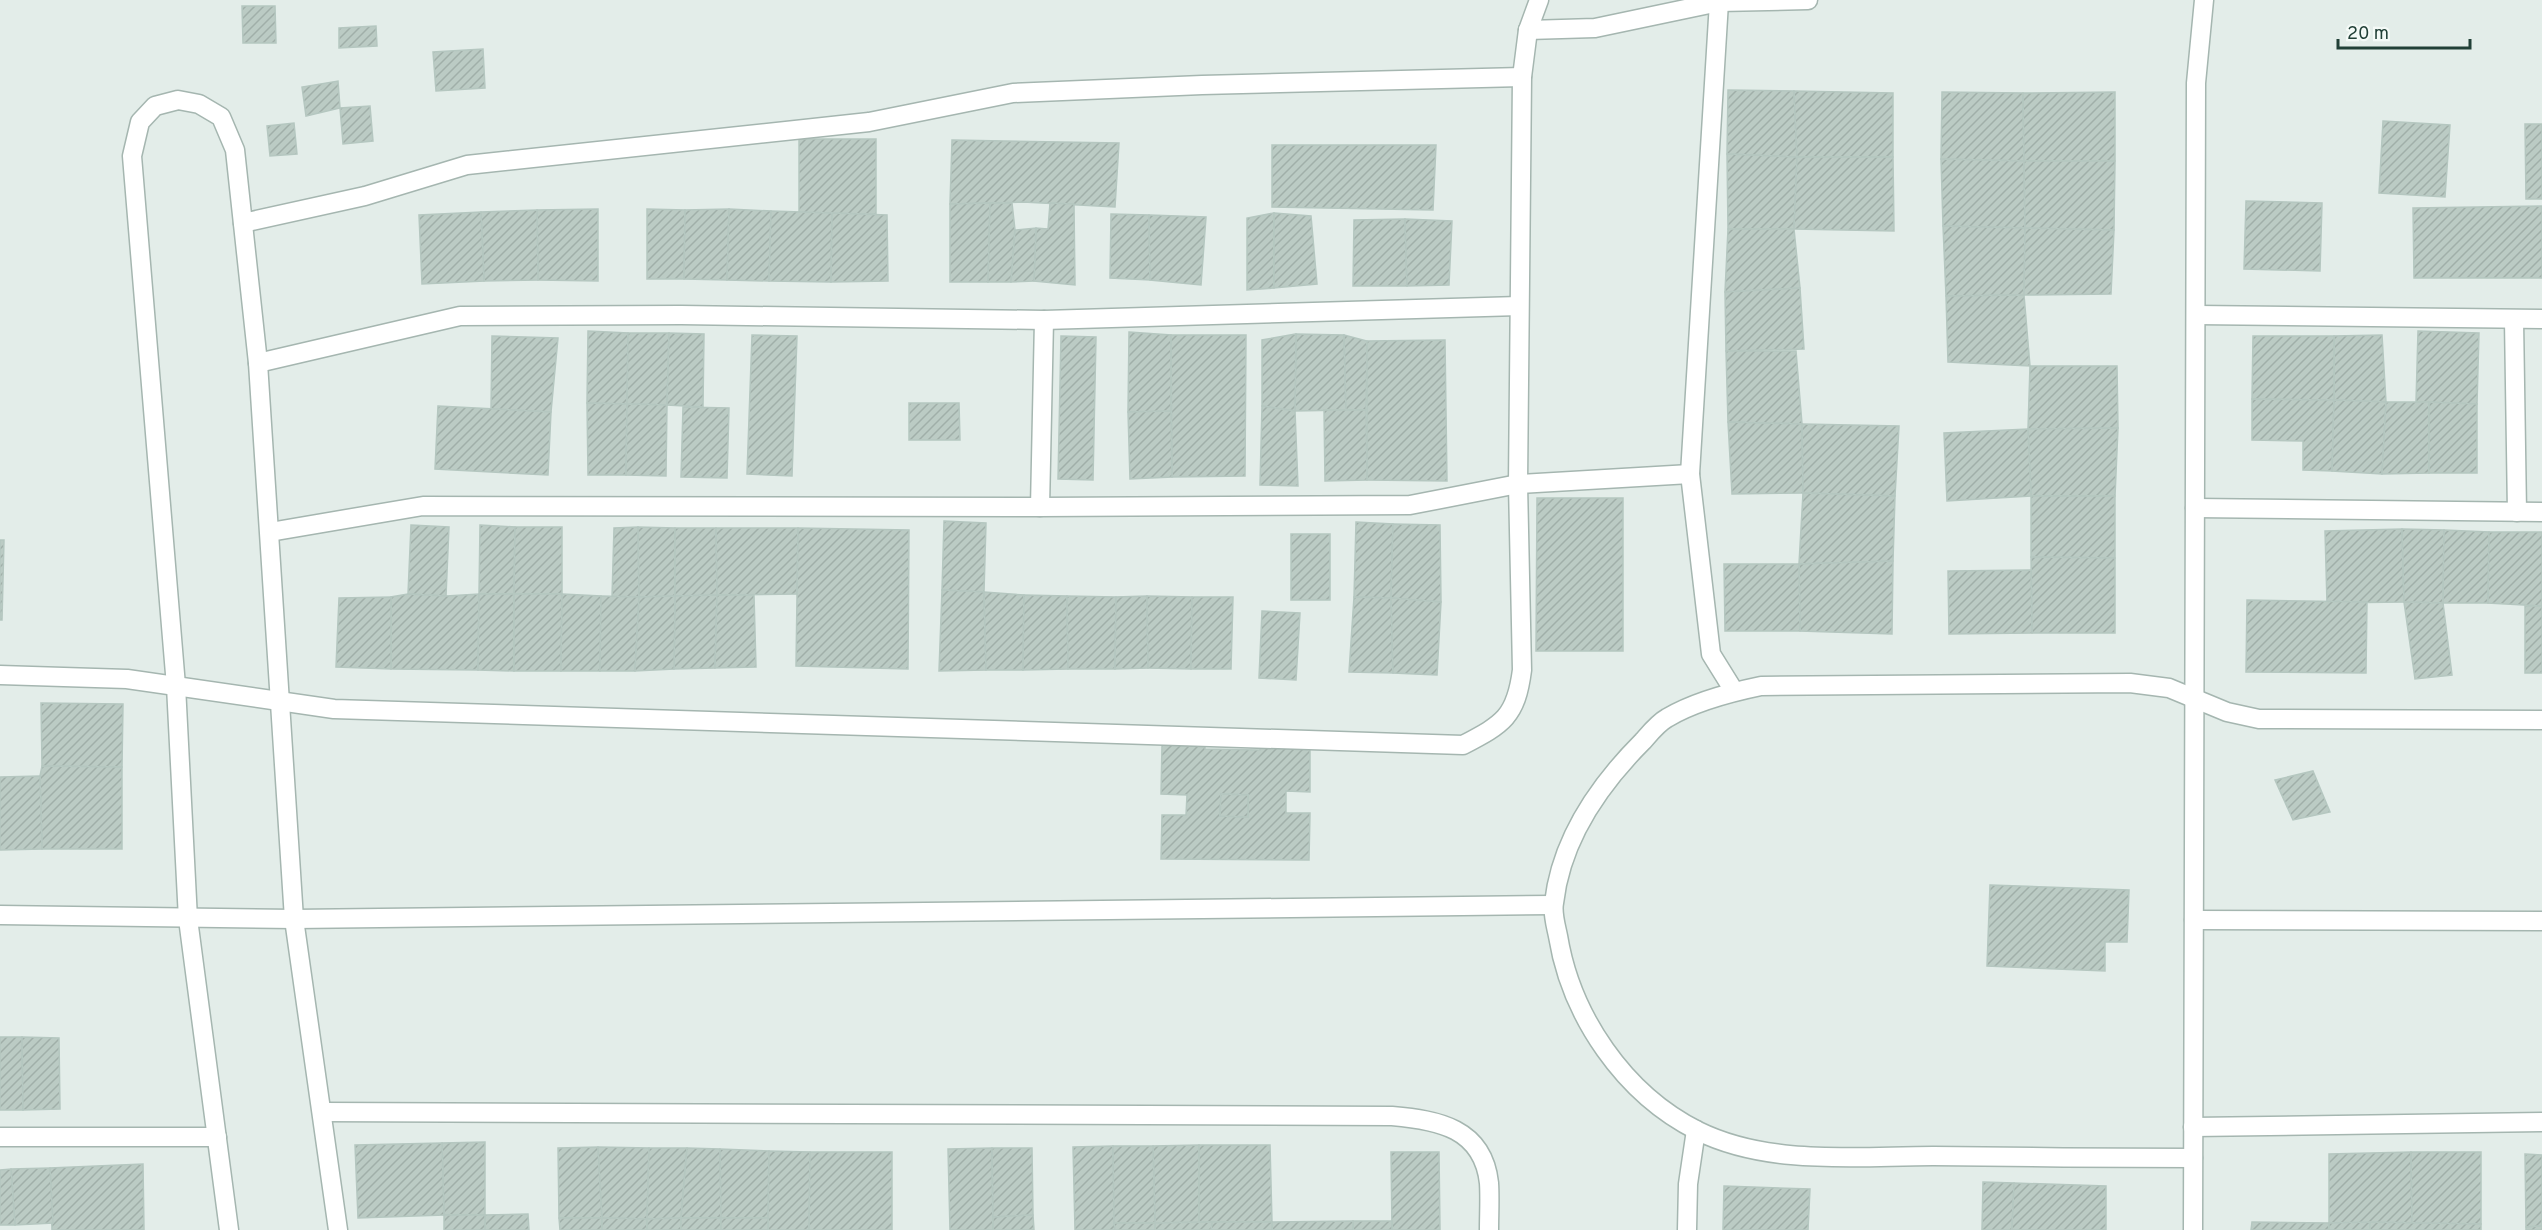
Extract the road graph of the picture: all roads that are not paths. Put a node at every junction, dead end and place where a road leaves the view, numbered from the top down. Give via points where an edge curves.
1 (1539, 0) edge
2 (1808, 0) edge
3 (2204, 0) edge
4 (1719, 2) junction
5 (1528, 30) junction
6 (1522, 77) junction
7 (243, 223) junction
8 (1519, 306) junction
9 (2197, 315) junction
10 (2542, 319) edge
11 (1044, 320) junction
12 (2514, 320) junction
13 (258, 363) junction
14 (1690, 474) junction
15 (1518, 484) junction
16 (1040, 507) junction
17 (2195, 508) junction
18 (2517, 512) junction
19 (2542, 512) edge
20 (270, 532) junction
21 (0, 675) edge
22 (176, 686) junction
23 (1734, 691) junction
24 (2195, 699) junction
25 (281, 701) junction
26 (2542, 720) edge
27 (1553, 905) junction
28 (0, 915) edge
29 (188, 919) junction
30 (294, 919) junction
31 (2194, 920) junction
32 (2542, 921) edge
33 (322, 1113) junction
34 (2542, 1122) edge
35 (2193, 1127) junction
36 (1696, 1130) junction
37 (0, 1137) edge
38 (217, 1137) junction
39 (2193, 1158) junction
40 (229, 1230) edge
41 (338, 1230) edge
42 (1489, 1230) edge
43 (1687, 1230) edge
44 (2193, 1230) edge

1 - 5 street
2 - 4 street
3 - 9 street via 2196,84
4 - 5 street via 1596,28
4 - 14 street
5 - 6 street
6 - 7 street via 1013,93 869,122 467,165 365,196
6 - 8 street
7 - 13 street
7 - 22 street via 234,150 221,117 199,104 178,100 155,106 140,122 132,156
8 - 11 street
8 - 15 street
9 - 12 street
9 - 17 street
10 - 12 street
11 - 13 street via 460,316
11 - 16 street
12 - 18 street
13 - 20 street
14 - 15 street
14 - 23 street via 1711,654
15 - 16 street via 1410,505
15 - 25 street via 1522,670 1519,693 1510,713 1498,725 1463,745 334,709
16 - 20 street via 423,506
17 - 18 street
17 - 24 street
18 - 19 street
20 - 25 street
21 - 22 street via 127,679
22 - 25 street
22 - 29 street
23 - 24 street via 1761,686 2130,683 2169,688
23 - 27 street via 1665,718 1623,760 1591,801 1565,857
24 - 26 street via 2259,719
24 - 31 street
25 - 30 street
27 - 30 street
27 - 36 street via 1562,963 1587,1024 1619,1069 1652,1101
28 - 29 street
29 - 30 street
29 - 38 street
30 - 33 street
31 - 32 street
31 - 35 street
33 - 41 street
33 - 42 street via 1426,1119 1473,1142 1483,1159 1489,1182
34 - 35 street
35 - 39 street
36 - 39 street via 1734,1146 1800,1155
36 - 43 street via 1688,1184
37 - 38 street
38 - 40 street
39 - 44 street

